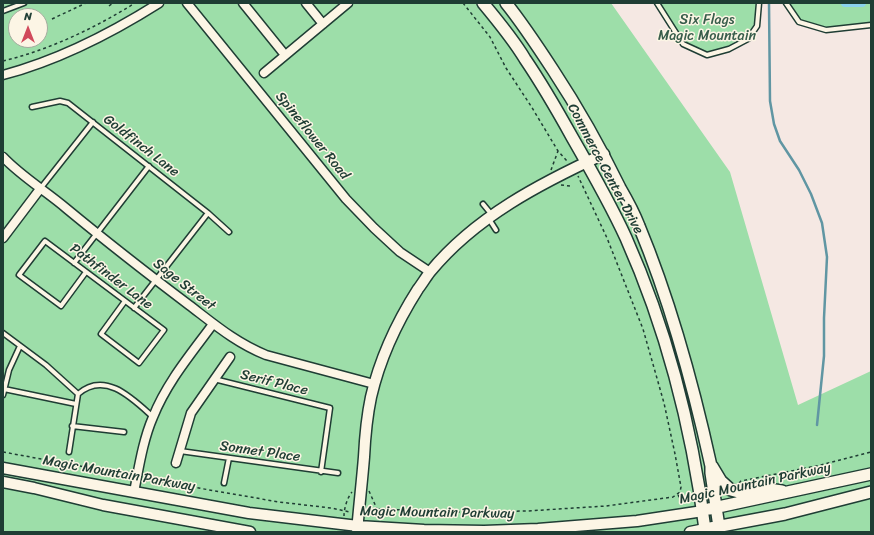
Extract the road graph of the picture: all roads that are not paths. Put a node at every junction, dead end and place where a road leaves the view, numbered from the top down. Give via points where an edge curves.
1 (24, 3) edge
2 (159, 3) edge
3 (187, 3) edge
4 (243, 3) edge
5 (306, 3) edge
6 (348, 3) edge
7 (483, 3) edge
8 (506, 3) edge
9 (657, 3) edge
10 (759, 3) edge
11 (786, 3) edge
12 (3, 11) edge
13 (323, 24) junction
14 (871, 25) edge
15 (285, 55) junction
16 (264, 73) dead end
17 (3, 75) edge
18 (32, 107) dead end
19 (93, 122) junction
20 (604, 154) junction
21 (3, 157) edge
22 (586, 162) junction
23 (149, 166) junction
24 (40, 189) junction
25 (483, 204) dead end
26 (208, 213) junction
27 (490, 217) junction
28 (496, 230) dead end
29 (229, 232) dead end
30 (97, 234) junction
31 (3, 238) edge
32 (74, 263) junction
33 (86, 272) junction
34 (430, 272) junction
35 (156, 280) junction
36 (125, 301) junction
37 (134, 308) junction
38 (213, 324) junction
39 (3, 333) edge
40 (20, 346) junction
41 (230, 357) dead end
42 (214, 379) junction
43 (374, 384) junction
44 (4, 389) junction
45 (78, 394) junction
46 (3, 395) edge
47 (76, 404) junction
48 (153, 417) junction
49 (72, 426) junction
50 (124, 432) dead end
51 (179, 450) junction
52 (69, 452) dead end
53 (229, 458) junction
54 (176, 463) dead end
55 (711, 466) junction
56 (3, 468) edge
57 (321, 472) junction
58 (338, 474) dead end
59 (871, 474) edge
60 (3, 482) edge
61 (224, 484) dead end
62 (134, 492) junction
63 (791, 492) junction
64 (871, 492) edge
65 (716, 508) junction
66 (703, 511) junction
67 (719, 527) junction
68 (357, 529) edge
69 (705, 529) junction
70 (250, 532) edge
71 (690, 532) edge

1 - 12 lane
2 - 17 street via 68,53 32,68
3 - 34 street, Spineflower Road via 346,198 400,252
4 - 15 street
5 - 13 street
6 - 13 street
7 - 22 main road, Commerce Center Drive via 525,58
8 - 20 main road, Commerce Center Drive via 570,96
9 - 10 lane via 683,44 707,55 729,49 748,39 758,26
11 - 14 lane via 799,22 826,30
13 - 15 street
15 - 16 street
18 - 19 lane, Goldfinch Lane via 64,101
19 - 23 lane, Goldfinch Lane
19 - 24 lane
20 - 22 street
20 - 55 main road, Commerce Center Drive via 638,224 659,276 690,377
21 - 24 street, Sage Street
22 - 27 street via 526,194
22 - 66 main road, Commerce Center Drive via 626,238 662,333 683,407
23 - 26 lane, Goldfinch Lane
23 - 30 lane
24 - 30 street, Sage Street
24 - 31 street
25 - 27 lane
26 - 29 lane, Goldfinch Lane
26 - 35 lane
27 - 28 lane
27 - 34 street via 458,242
30 - 32 lane
30 - 35 street, Sage Street
32 - 33 lane, Pathfinder Lane
32 - 33 lane, Pathfinder Lane via 45,241 19,275 61,306
33 - 36 lane, Pathfinder Lane
34 - 43 street via 398,323
35 - 37 lane
35 - 38 street, Sage Street
36 - 37 lane, Pathfinder Lane
36 - 37 lane, Pathfinder Lane via 101,334 139,363 164,330
38 - 43 street, Sage Street via 250,349 266,355
38 - 48 street via 169,385
39 - 40 lane
40 - 44 lane
40 - 45 lane
41 - 42 street
42 - 51 street via 192,413
42 - 57 lane, Serif Place via 330,408
43 - 68 street via 368,415
44 - 46 lane
44 - 47 lane
45 - 47 lane
45 - 48 lane via 83,389 96,385 117,389
47 - 49 lane
48 - 62 street
49 - 50 lane
49 - 52 lane
51 - 53 lane, Sonnet Place
51 - 54 street
53 - 57 lane, Sonnet Place
53 - 61 lane
55 - 63 main road via 726,486 735,491 768,489
55 - 65 main road, Commerce Center Drive
56 - 62 street, Magic Mountain Parkway
57 - 58 lane, Sonnet Place
59 - 63 main road, Magic Mountain Parkway
60 - 70 street, Magic Mountain Parkway via 103,505
62 - 68 street, Magic Mountain Parkway
63 - 65 main road, Magic Mountain Parkway
64 - 67 main road via 785,514
65 - 66 main road, Magic Mountain Parkway
65 - 67 main road, Commerce Center Drive
66 - 68 street, Magic Mountain Parkway via 637,521 523,530
66 - 69 main road, Commerce Center Drive
67 - 69 main road
69 - 71 street

